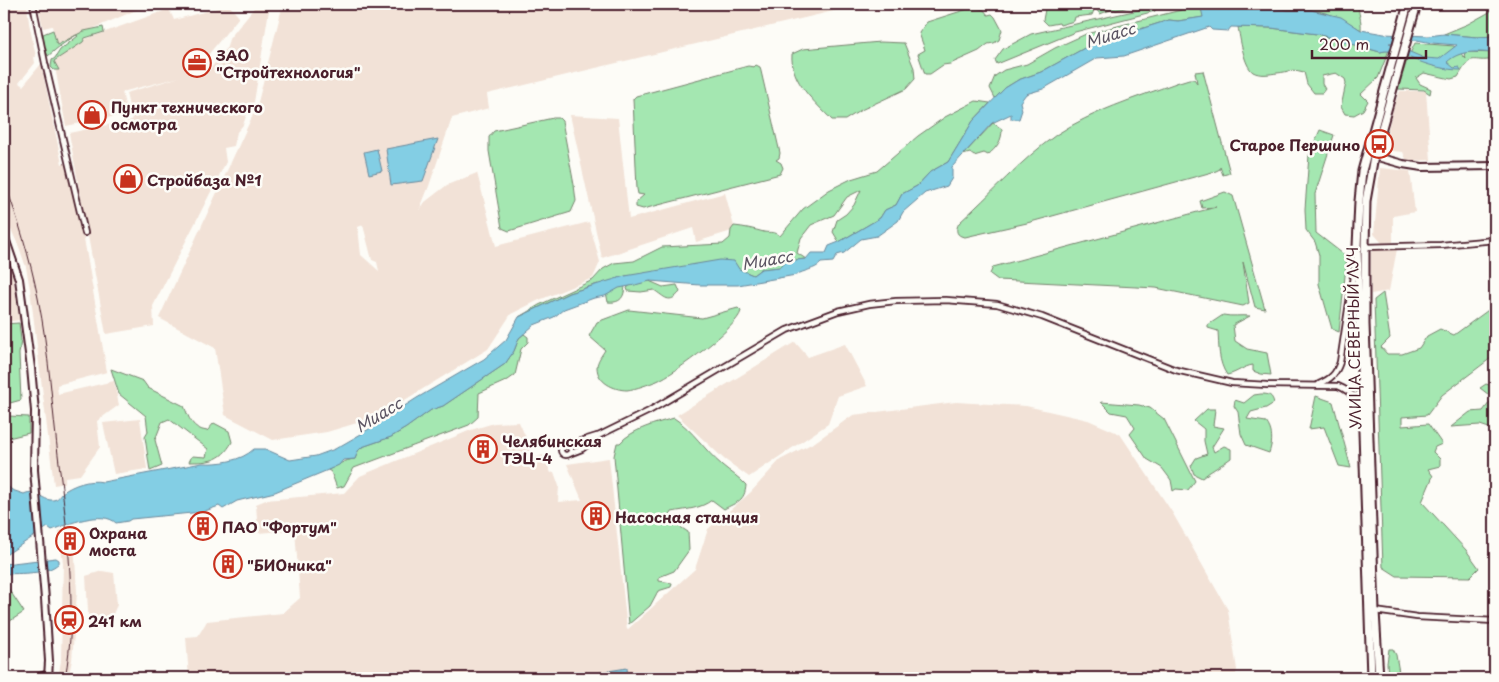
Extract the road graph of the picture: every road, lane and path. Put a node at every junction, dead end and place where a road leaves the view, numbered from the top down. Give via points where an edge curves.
1 (33, 4) edge
2 (1408, 4) edge
3 (1417, 4) edge
4 (1374, 156) junction
5 (1495, 166) edge
6 (85, 233) dead end
7 (4, 234) edge
8 (1495, 240) edge
9 (1361, 247) junction
10 (1316, 385) junction
11 (598, 436) junction
12 (1363, 438) junction
13 (567, 445) junction
14 (570, 454) junction
15 (1375, 611) junction
16 (1495, 620) edge
17 (49, 676) edge
18 (37, 678) edge
19 (1371, 678) edge
20 (1379, 678) edge

1 - 6 street
2 - 9 main road, УЛИЦА СЕВЕРНЫЙ ЛУЧ via 1362,172 1359,201
3 - 4 main road, УЛИЦА СЕВЕРНЫЙ ЛУЧ
4 - 5 main road via 1422,167
4 - 9 main road, УЛИЦА СЕВЕРНЫЙ ЛУЧ
7 - 17 main road via 22,294 34,404 34,470
8 - 9 street
9 - 10 street via 1337,372
9 - 12 main road, УЛИЦА СЕВЕРНЫЙ ЛУЧ
9 - 15 main road, УЛИЦА СЕВЕРНЫЙ ЛУЧ
10 - 11 street via 1232,382 1176,370 1042,317 997,304 896,301 838,311 787,330 649,411
10 - 12 street via 1338,386 1351,394 1355,399
11 - 13 street
11 - 14 street
12 - 19 main road, УЛИЦА СЕВЕРНЫЙ ЛУЧ
13 - 14 street via 571,448
13 - 14 street via 562,446 561,452
15 - 16 street via 1417,617
15 - 20 main road, УЛИЦА СЕВЕРНЫЙ ЛУЧ
17 - 18 main road

